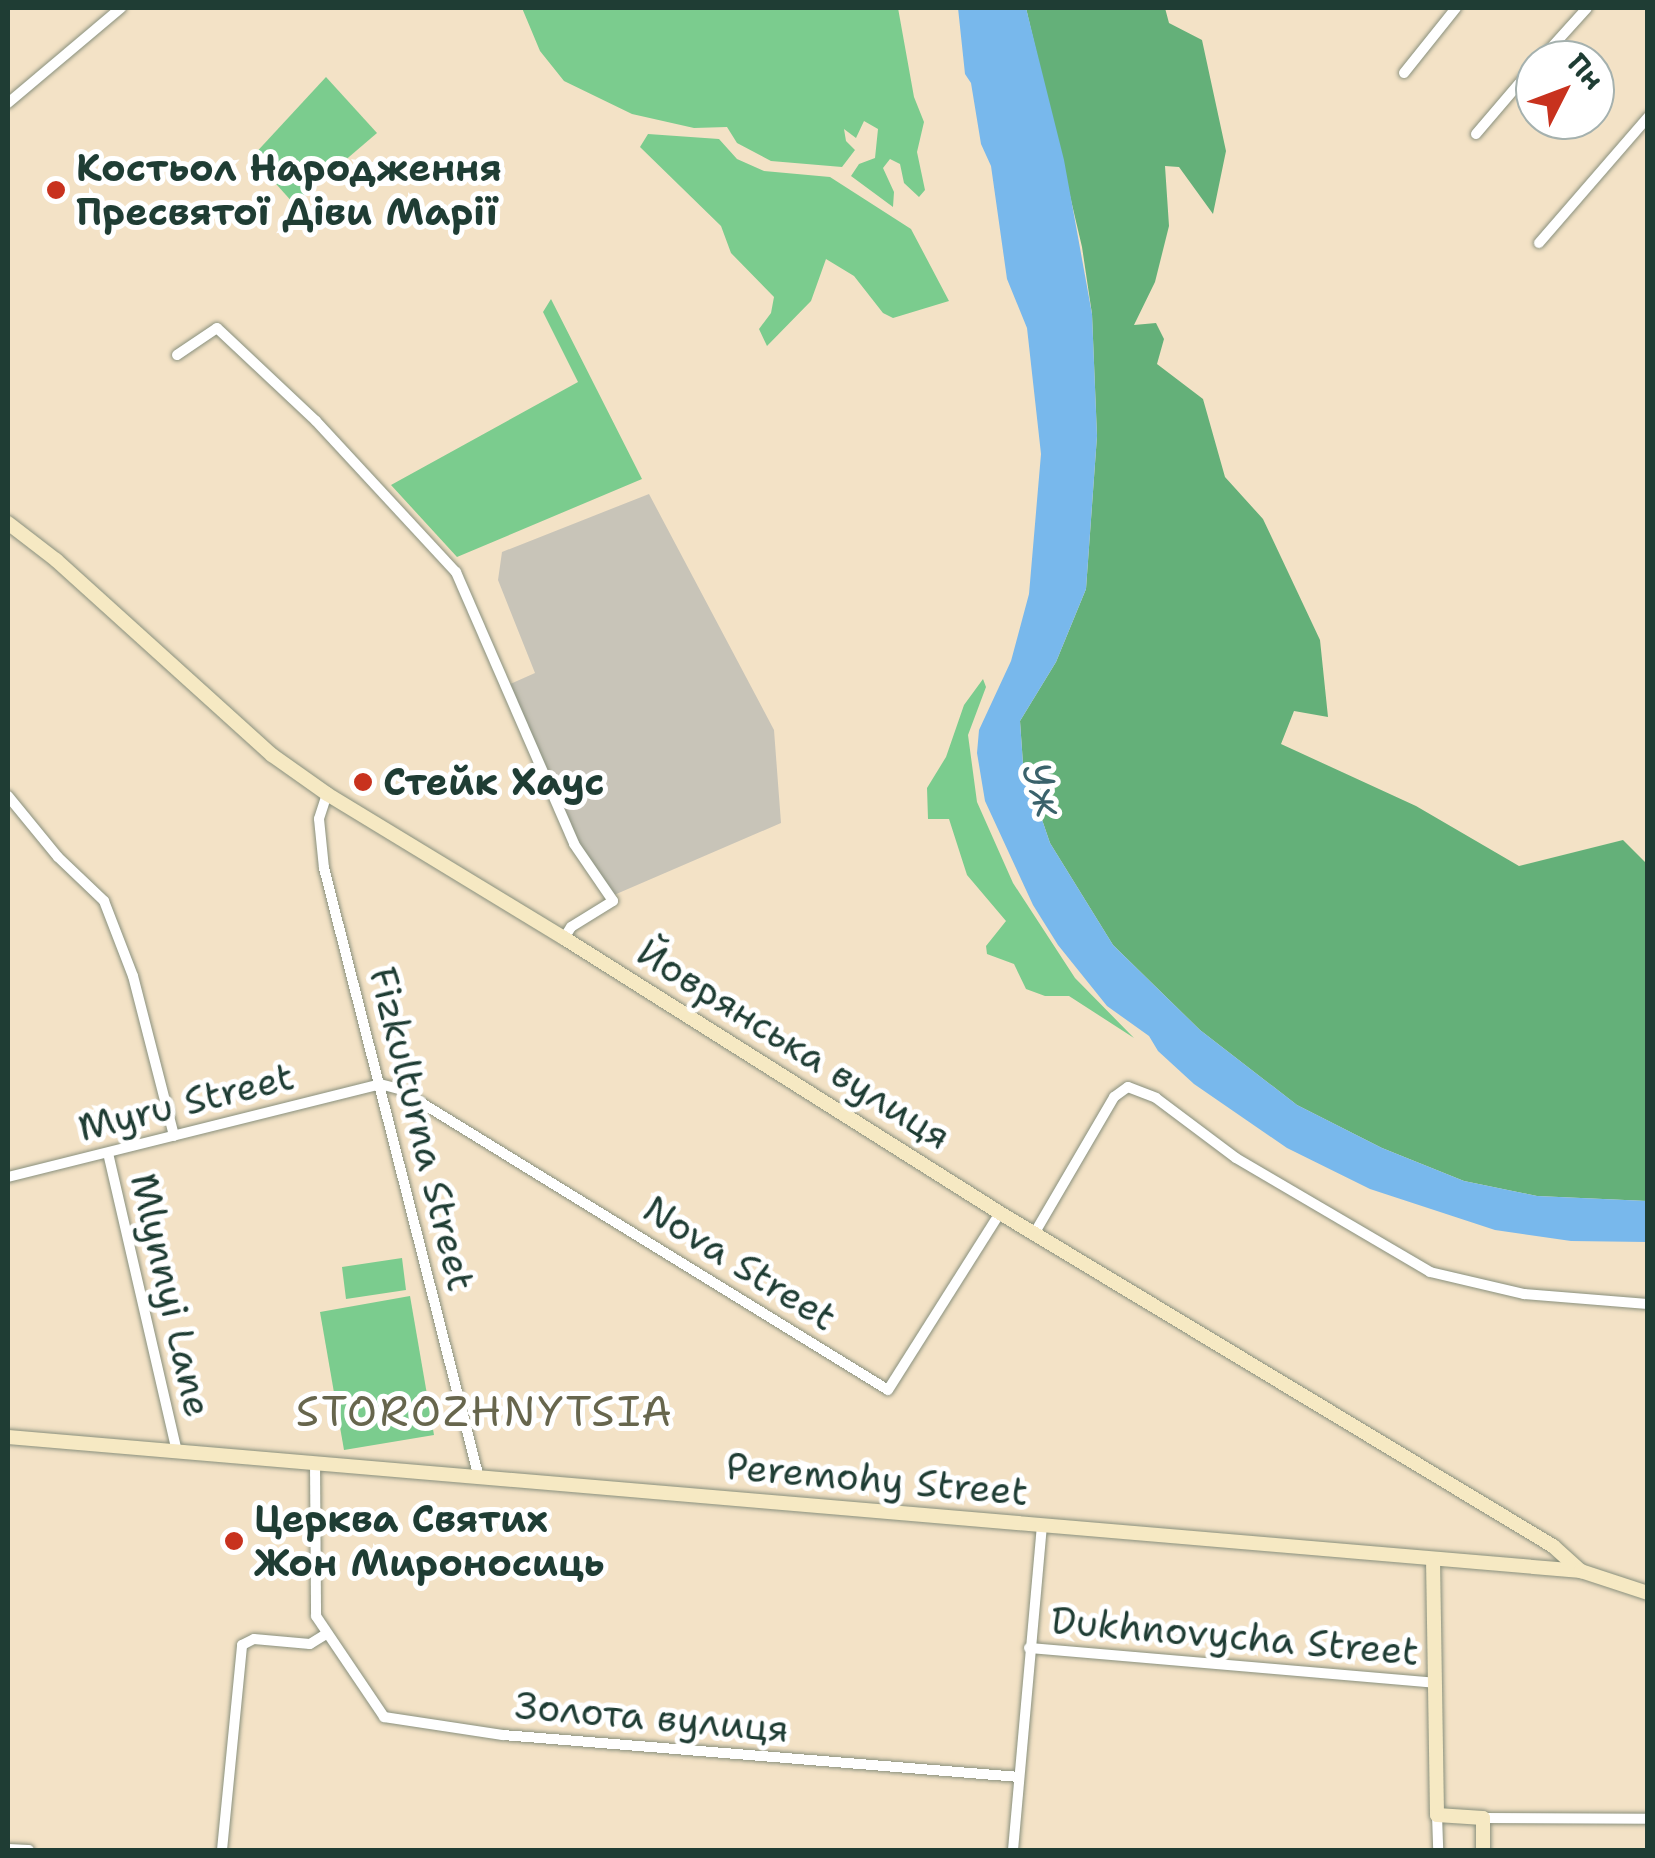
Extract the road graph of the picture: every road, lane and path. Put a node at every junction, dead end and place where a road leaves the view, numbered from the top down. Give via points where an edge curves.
1 (121, 8) edge
2 (1456, 8) edge
3 (1586, 8) edge
4 (1558, 40) edge
5 (1404, 73) dead end
6 (1515, 89) edge
7 (8, 104) edge
8 (1648, 116) edge
9 (1476, 134) dead end
10 (1539, 243) dead end
11 (177, 355) dead end
12 (8, 523) edge
13 (327, 794) junction
14 (8, 796) edge
15 (564, 938) junction
16 (380, 1084) junction
17 (174, 1136) junction
18 (108, 1152) junction
19 (8, 1177) edge
20 (1000, 1213) junction
21 (1034, 1234) junction
22 (1648, 1304) edge
23 (8, 1437) edge
24 (177, 1452) junction
25 (315, 1464) junction
26 (480, 1478) junction
27 (1042, 1526) junction
28 (1433, 1558) junction
29 (1581, 1571) junction
30 (1648, 1593) edge
31 (326, 1634) junction
32 (1029, 1648) junction
33 (1435, 1683) junction
34 (1018, 1777) junction
35 (1437, 1815) junction
36 (1483, 1818) junction
37 (1648, 1819) edge
38 (8, 1849) edge
39 (29, 1850) edge
40 (222, 1850) edge
41 (1013, 1850) edge
42 (1438, 1850) edge
43 (1483, 1850) edge

1 - 7 street
2 - 5 street
3 - 4 street
6 - 9 street
8 - 10 street
11 - 15 street via 216,328 316,421 456,572 574,844 613,901
12 - 13 street, Йоврянська вулиця via 272,755
13 - 15 street, Йоврянська вулиця
13 - 16 street, Fizkulturna Street via 320,819 324,868
14 - 17 street via 104,901 133,976
15 - 20 street, Йоврянська вулиця
16 - 17 street, Myru Street
16 - 20 street, Nova Street via 399,1089 888,1390
16 - 26 street, Fizkulturna Street
17 - 18 street, Myru Street
18 - 19 street, Myru Street
18 - 24 street, Mlynnyi Lane
20 - 21 street, Йоврянська вулиця
21 - 22 street via 1114,1097 1128,1087 1156,1098 1236,1158 1430,1272 1524,1294
21 - 29 street, Йоврянська вулиця via 1553,1546
23 - 24 street, Peremohy Street
24 - 25 street, Peremohy Street
25 - 26 street, Peremohy Street
25 - 31 street via 314,1596
26 - 27 street, Peremohy Street
27 - 28 street, Peremohy Street
27 - 32 street
28 - 29 street, Peremohy Street
28 - 33 street
29 - 30 street, Peremohy Street
31 - 34 street, Золота вулиця via 384,1718 503,1735
31 - 40 street via 310,1644 254,1639 242,1645
32 - 33 street, Dukhnovycha Street
32 - 34 street
33 - 35 street
34 - 41 street
35 - 36 street
35 - 42 street
36 - 37 street
36 - 43 street
38 - 39 street

